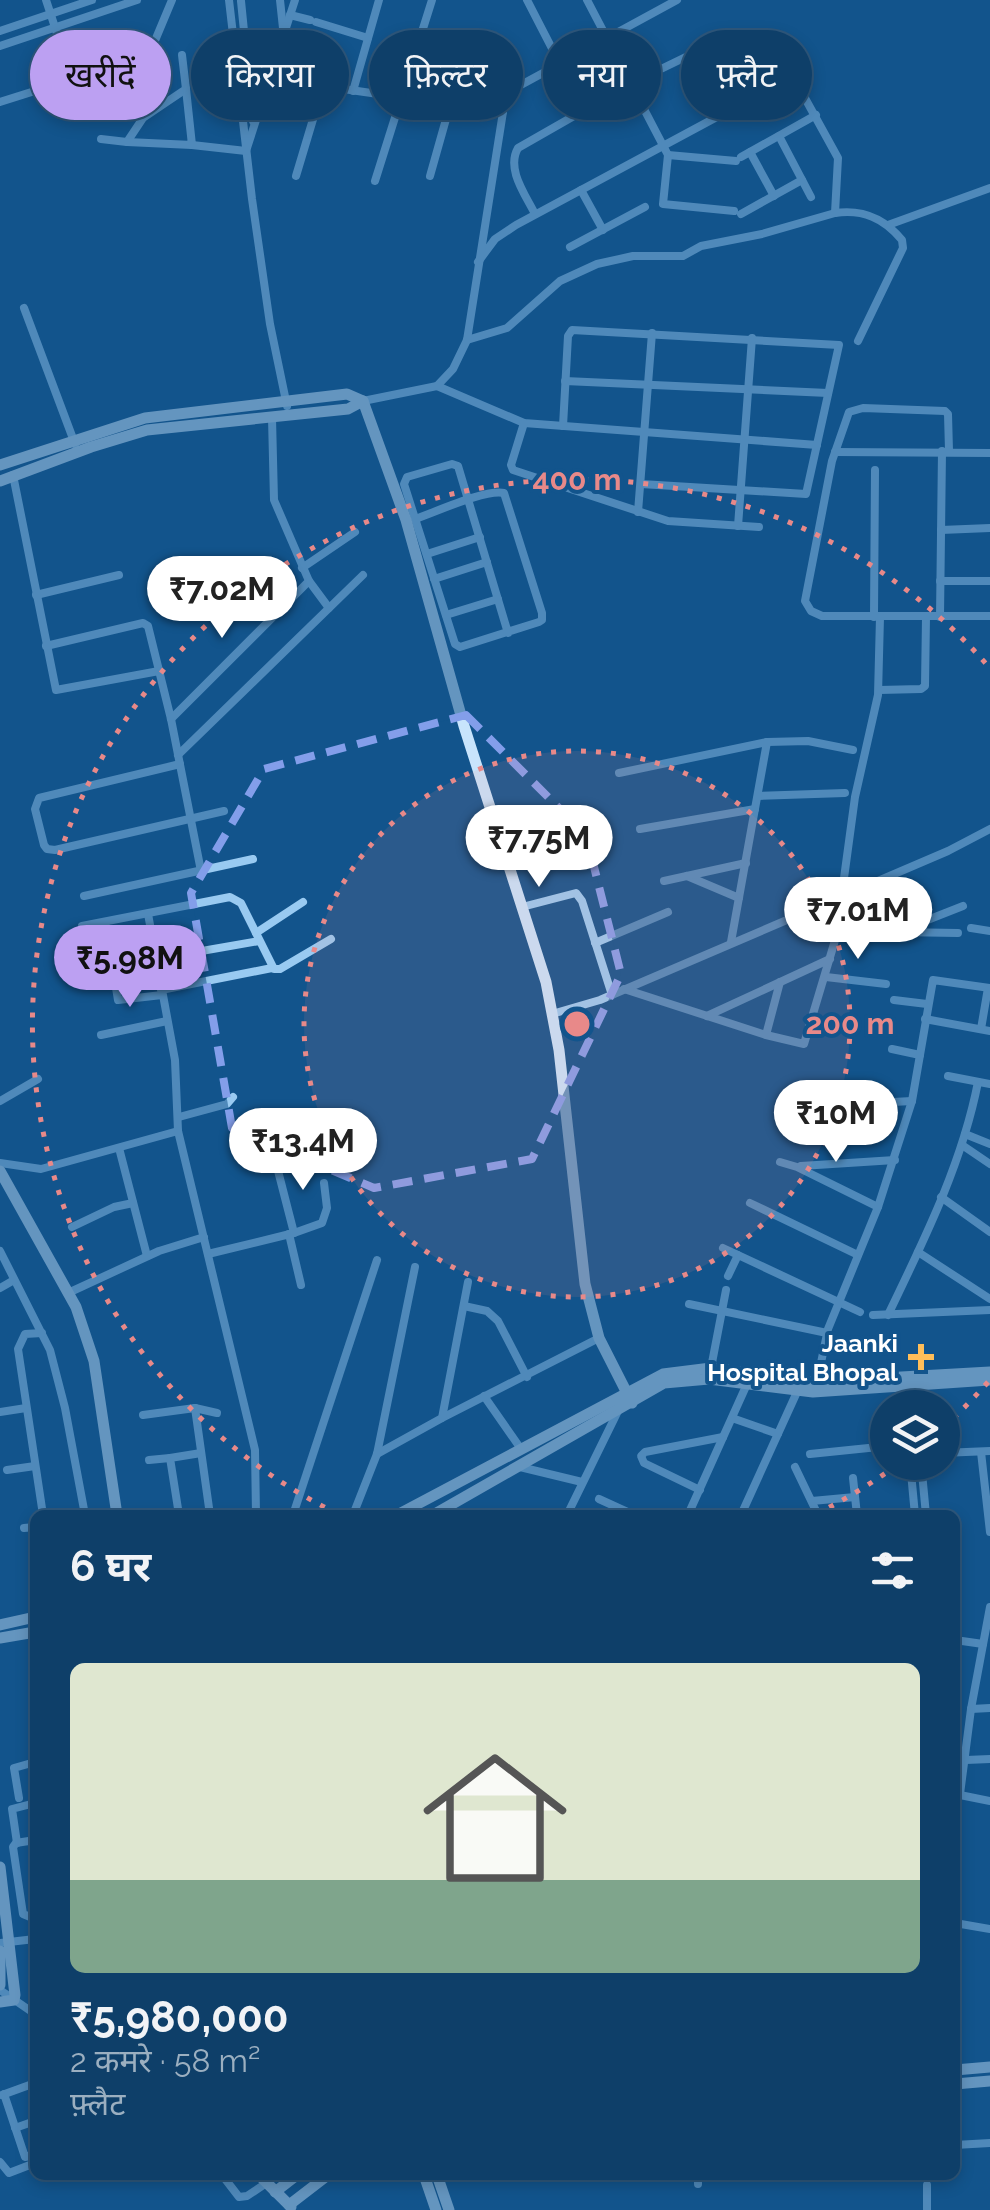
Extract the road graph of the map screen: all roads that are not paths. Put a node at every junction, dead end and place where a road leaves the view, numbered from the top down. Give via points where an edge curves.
1 (46, 0) edge
2 (92, 0) edge
3 (138, 0) edge
4 (172, 0) edge
5 (240, 0) edge
6 (280, 0) edge
7 (294, 0) edge
8 (380, 0) edge
9 (432, 0) edge
10 (526, 0) edge
11 (586, 0) edge
12 (678, 0) edge
13 (229, 2) edge
14 (50, 14) junction
15 (290, 14) junction
16 (55, 28) junction
17 (159, 30) edge
18 (284, 30) edge
19 (285, 30) edge
20 (422, 30) edge
21 (602, 30) edge
22 (621, 30) edge
23 (0, 31) edge
24 (543, 32) edge
25 (368, 38) junction
26 (0, 46) edge
27 (182, 55) dead end
28 (186, 89) junction
29 (349, 90) edge
30 (353, 91) junction
31 (30, 92) edge
32 (369, 93) edge
33 (0, 102) edge
34 (812, 108) edge
35 (816, 115) junction
36 (256, 120) edge
37 (313, 120) edge
38 (394, 120) edge
39 (446, 120) edge
40 (502, 120) edge
41 (567, 120) edge
42 (649, 120) edge
43 (711, 120) edge
44 (254, 125) junction
45 (779, 136) junction
46 (101, 139) dead end
47 (127, 142) junction
48 (192, 146) junction
49 (662, 146) junction
50 (246, 151) junction
51 (750, 152) junction
52 (668, 154) junction
53 (296, 176) dead end
54 (430, 176) dead end
55 (802, 180) junction
56 (374, 181) dead end
57 (990, 188) edge
58 (581, 190) junction
59 (774, 196) junction
60 (811, 197) dead end
61 (645, 207) dead end
62 (834, 213) junction
63 (535, 214) junction
64 (885, 224) junction
65 (603, 230) junction
66 (570, 247) dead end
67 (478, 262) junction
68 (24, 308) dead end
69 (652, 333) junction
70 (752, 338) junction
71 (467, 340) junction
72 (858, 341) dead end
73 (566, 382) junction
74 (648, 385) junction
75 (437, 386) junction
76 (748, 390) junction
77 (828, 393) junction
78 (287, 400) junction
79 (363, 401) junction
80 (288, 415) junction
81 (272, 418) junction
82 (524, 424) junction
83 (563, 426) junction
84 (644, 432) junction
85 (745, 440) junction
86 (817, 445) junction
87 (75, 446) junction
88 (946, 451) junction
89 (835, 452) junction
90 (990, 453) edge
91 (5, 463) edge
92 (874, 470) dead end
93 (6, 479) edge
94 (641, 484) junction
95 (742, 490) junction
96 (469, 500) junction
97 (638, 512) junction
98 (415, 518) junction
99 (738, 526) junction
100 (759, 527) dead end
101 (990, 528) edge
102 (941, 530) junction
103 (355, 532) dead end
104 (480, 537) junction
105 (426, 554) junction
106 (487, 562) junction
107 (425, 567) junction
108 (302, 568) junction
109 (363, 574) dead end
110 (119, 575) dead end
111 (434, 579) junction
112 (940, 581) junction
113 (990, 581) edge
114 (308, 582) junction
115 (36, 596) junction
116 (498, 599) junction
117 (328, 608) junction
118 (446, 615) junction
119 (990, 616) edge
120 (877, 617) junction
121 (926, 617) junction
122 (940, 617) junction
123 (508, 632) junction
124 (46, 646) junction
125 (159, 671) junction
126 (878, 690) junction
127 (171, 719) junction
128 (767, 742) junction
129 (853, 750) dead end
130 (179, 760) junction
131 (620, 773) dead end
132 (845, 792) dead end
133 (758, 796) junction
134 (755, 809) junction
135 (224, 811) dead end
136 (190, 818) junction
137 (640, 829) dead end
138 (990, 829) edge
139 (253, 860) dead end
140 (746, 863) junction
141 (200, 871) junction
142 (687, 876) junction
143 (664, 881) dead end
144 (84, 896) dead end
145 (842, 896) junction
146 (740, 898) junction
147 (302, 902) dead end
148 (963, 906) dead end
149 (522, 907) junction
150 (668, 912) dead end
151 (148, 914) junction
152 (105, 922) junction
153 (82, 926) dead end
154 (971, 928) dead end
155 (990, 931) edge
156 (897, 932) junction
157 (958, 933) dead end
158 (258, 937) junction
159 (836, 937) junction
160 (330, 940) dead end
161 (732, 942) junction
162 (595, 943) junction
163 (156, 959) junction
164 (831, 959) junction
165 (272, 968) junction
166 (826, 977) junction
167 (780, 982) junction
168 (886, 984) dead end
169 (989, 988) edge
170 (624, 989) junction
171 (162, 992) junction
172 (612, 995) junction
173 (894, 1000) dead end
174 (926, 1004) junction
175 (552, 1014) junction
176 (707, 1016) junction
177 (925, 1019) junction
178 (166, 1020) junction
179 (985, 1030) edge
180 (766, 1035) junction
181 (101, 1036) dead end
182 (892, 1049) dead end
183 (920, 1055) junction
184 (948, 1076) dead end
185 (38, 1080) dead end
186 (978, 1082) junction
187 (990, 1084) edge
188 (232, 1098) dead end
189 (0, 1101) edge
190 (912, 1102) junction
191 (798, 1107) dead end
192 (180, 1116) junction
193 (178, 1131) junction
194 (965, 1134) junction
195 (990, 1144) edge
196 (962, 1145) junction
197 (119, 1148) junction
198 (895, 1160) junction
199 (780, 1162) dead end
200 (0, 1163) edge
201 (276, 1163) dead end
202 (990, 1164) edge
203 (797, 1167) junction
204 (0, 1171) edge
205 (324, 1183) dead end
206 (942, 1196) junction
207 (133, 1203) junction
208 (750, 1204) dead end
209 (878, 1206) junction
210 (72, 1227) dead end
211 (990, 1232) edge
212 (291, 1234) junction
213 (204, 1238) junction
214 (722, 1248) dead end
215 (0, 1251) edge
216 (918, 1252) junction
217 (208, 1254) junction
218 (738, 1255) junction
219 (858, 1255) junction
220 (147, 1256) junction
221 (377, 1260) dead end
222 (415, 1267) dead end
223 (728, 1276) dead end
224 (14, 1280) junction
225 (468, 1282) dead end
226 (301, 1284) dead end
227 (0, 1288) edge
228 (726, 1290) dead end
229 (68, 1292) junction
230 (990, 1299) edge
231 (838, 1301) junction
232 (690, 1304) dead end
233 (464, 1306) junction
234 (722, 1311) junction
235 (990, 1311) edge
236 (860, 1312) dead end
237 (873, 1315) dead end
238 (888, 1315) junction
239 (827, 1332) junction
240 (42, 1333) junction
241 (599, 1338) junction
242 (710, 1368) junction
243 (990, 1372) edge
244 (527, 1378) junction
245 (907, 1380) junction
246 (990, 1380) edge
247 (816, 1382) junction
248 (748, 1384) junction
249 (906, 1390) edge
250 (910, 1390) edge
251 (797, 1392) junction
252 (484, 1396) junction
253 (629, 1398) junction
254 (26, 1408) junction
255 (196, 1408) junction
256 (618, 1411) junction
257 (0, 1412) edge
258 (217, 1413) dead end
259 (143, 1414) dead end
260 (442, 1418) junction
261 (732, 1418) junction
262 (778, 1434) junction
263 (723, 1437) junction
264 (870, 1448) edge
265 (521, 1449) junction
266 (985, 1451) edge
267 (960, 1452) edge
268 (201, 1453) junction
269 (377, 1454) junction
270 (810, 1454) dead end
271 (170, 1458) junction
272 (148, 1460) dead end
273 (35, 1466) junction
274 (520, 1467) junction
275 (795, 1467) dead end
276 (8, 1470) dead end
277 (853, 1478) dead end
278 (912, 1480) edge
279 (923, 1480) edge
280 (582, 1482) junction
281 (700, 1490) junction
282 (855, 1497) junction
283 (988, 1497) edge
284 (599, 1499) dead end
285 (812, 1501) junction
286 (43, 1510) edge
287 (84, 1510) edge
288 (117, 1510) edge
289 (179, 1510) edge
290 (209, 1510) edge
291 (256, 1510) edge
292 (295, 1510) edge
293 (355, 1510) edge
294 (406, 1510) edge
295 (441, 1510) edge
296 (569, 1510) edge
297 (623, 1510) edge
298 (690, 1510) edge
299 (743, 1510) edge
300 (816, 1510) edge
301 (856, 1510) edge
302 (915, 1510) edge
303 (926, 1510) edge
304 (30, 1527) edge
305 (24, 1528) dead end
306 (990, 1532) edge
307 (990, 1607) edge
308 (30, 1618) edge
309 (0, 1625) edge
310 (30, 1633) edge
311 (0, 1638) edge
312 (960, 1641) edge
313 (983, 1644) junction
314 (985, 1659) edge
315 (971, 1708) junction
316 (990, 1708) edge
317 (990, 1759) edge
318 (966, 1760) junction
319 (30, 1763) edge
320 (960, 1783) edge
321 (960, 1795) edge
322 (18, 1798) dead end
323 (990, 1801) edge
324 (30, 1804) edge
325 (30, 1841) edge
326 (18, 1843) junction
327 (0, 1867) edge
328 (30, 1917) edge
329 (960, 1924) edge
330 (990, 1929) edge
331 (30, 1940) edge
332 (3, 1945) edge
333 (0, 1988) edge
334 (14, 2000) junction
335 (0, 2002) edge
336 (30, 2011) edge
337 (990, 2067) edge
338 (960, 2070) edge
339 (990, 2081) edge
340 (30, 2084) edge
341 (960, 2084) edge
342 (2, 2095) edge
343 (30, 2122) edge
344 (15, 2128) junction
345 (990, 2142) edge
346 (960, 2145) edge
347 (30, 2158) edge
348 (0, 2162) edge
349 (30, 2162) edge
350 (226, 2180) edge
351 (322, 2180) edge
352 (426, 2180) edge
353 (439, 2180) edge
354 (266, 2184) edge
355 (927, 2185) dead end
356 (291, 2207) edge
357 (436, 2210) edge
358 (449, 2210) edge
359 (927, 2210) edge

1 - 14 street
2 - 14 street
3 - 16 street
4 - 17 street
5 - 13 street
5 - 44 street
6 - 18 street
7 - 15 street
8 - 25 street
9 - 20 street
10 - 24 street
11 - 21 street
12 - 22 street
13 - 50 street
14 - 16 street
14 - 23 street
15 - 19 street
15 - 25 street
16 - 26 street
25 - 30 street
27 - 28 street
28 - 47 street via 143,118
28 - 48 street
29 - 30 street
30 - 32 street
31 - 33 street
34 - 35 street
35 - 45 street
35 - 62 street via 838,158
36 - 44 street
37 - 53 street
38 - 56 street
39 - 54 street
40 - 67 street
41 - 63 street via 512,158
42 - 49 street
43 - 49 street
44 - 50 street
45 - 51 street
45 - 55 street
46 - 47 street
47 - 48 street
48 - 50 street
49 - 52 street
49 - 58 street
50 - 78 street
51 - 52 street via 738,159
51 - 59 street
52 - 59 street via 663,204 738,213
55 - 59 street
55 - 60 street
57 - 64 street
58 - 63 street
58 - 65 street
61 - 65 street
62 - 64 street via 857,211
62 - 71 street via 683,256 597,264 560,281 507,328
63 - 67 street via 495,240
64 - 72 street via 903,248
65 - 66 street
67 - 71 street
68 - 87 street
69 - 70 street
69 - 73 street via 570,330
69 - 74 street
70 - 76 street
70 - 77 street via 839,344
71 - 75 street
73 - 74 street
73 - 83 street
74 - 76 street
74 - 84 street
75 - 79 street
75 - 82 street
76 - 77 street
76 - 85 street
77 - 86 street
78 - 79 street via 346,394
78 - 80 street
78 - 87 street via 146,418
79 - 80 street via 348,410
79 - 107 street
80 - 81 street
81 - 87 street via 147,430
81 - 108 street via 274,500
82 - 83 street
82 - 97 street via 514,470
83 - 84 street
84 - 85 street
84 - 94 street
85 - 86 street
85 - 95 street
86 - 95 street via 806,494
87 - 91 street
87 - 93 street
88 - 89 street
88 - 89 street via 945,411 862,408 849,412
88 - 90 street
88 - 102 street
89 - 120 street via 805,601 822,616
91 - 93 street
92 - 120 street
93 - 115 street
94 - 95 street
94 - 97 street
95 - 99 street
96 - 98 street
96 - 98 street via 456,464 407,477
96 - 104 street
96 - 123 street via 504,493 542,614 539,622
97 - 99 street
98 - 105 street
99 - 100 street
101 - 102 street
102 - 112 street
103 - 108 street
104 - 105 street
104 - 106 street
105 - 107 street
106 - 111 street
106 - 116 street
107 - 111 street
107 - 149 street via 464,726
108 - 114 street
109 - 117 street
110 - 115 street
111 - 118 street
112 - 113 street
112 - 122 street
114 - 117 street
114 - 127 street
115 - 124 street
116 - 118 street
116 - 123 street
117 - 130 street
118 - 123 street via 458,647
119 - 122 street
120 - 121 street
120 - 126 street
121 - 122 street
121 - 126 street via 925,686
124 - 125 street via 58,692
124 - 125 street via 143,622
125 - 127 street
126 - 145 street
127 - 130 street
128 - 129 street
128 - 131 street
128 - 133 street
130 - 136 street
130 - 136 street via 39,798 34,809 44,845 52,850
132 - 133 street
133 - 134 street
134 - 137 street
134 - 140 street
135 - 136 street
136 - 141 street
138 - 145 street
139 - 141 street
140 - 142 street
140 - 146 street
141 - 144 street
142 - 143 street
142 - 146 street
145 - 159 street
145 - 161 street
146 - 161 street
147 - 158 street
148 - 156 street
149 - 162 street via 576,893
149 - 175 street
150 - 162 street
151 - 152 street
151 - 158 street via 235,898
151 - 163 street
152 - 153 street
152 - 171 street via 118,1000
154 - 155 street
156 - 157 street
156 - 159 street
158 - 163 street
158 - 165 street
159 - 164 street
160 - 165 street via 280,970
161 - 170 street
162 - 172 street
163 - 171 street
164 - 166 street
164 - 167 street
165 - 171 street
166 - 168 street
166 - 180 street via 804,1044
167 - 176 street
167 - 180 street
169 - 174 street via 934,978
169 - 179 street
170 - 172 street
170 - 176 street
171 - 178 street
172 - 175 street
173 - 174 street
174 - 177 street
175 - 241 street via 585,1284
176 - 180 street
177 - 179 street
177 - 183 street
178 - 181 street
178 - 192 street
182 - 183 street
183 - 190 street
184 - 186 street
185 - 189 street
186 - 187 street
186 - 194 street
188 - 192 street
190 - 191 street
190 - 198 street
192 - 193 street
193 - 197 street
193 - 213 street
194 - 195 street
194 - 196 street
196 - 202 street
196 - 206 street
197 - 200 street via 41,1169
197 - 207 street
198 - 203 street
198 - 209 street
199 - 203 street
201 - 212 street
203 - 209 street
204 - 229 street
205 - 212 street via 325,1219
206 - 211 street
206 - 216 street
207 - 210 street
207 - 220 street
208 - 219 street
209 - 219 street
212 - 217 street
212 - 226 street
213 - 217 street
213 - 220 street
214 - 218 street
215 - 224 street
216 - 230 street
216 - 238 street
217 - 291 street via 255,1450
218 - 223 street
218 - 231 street
219 - 231 street
220 - 229 street
221 - 292 street
222 - 269 street
224 - 227 street
224 - 240 street
225 - 233 street
228 - 234 street
229 - 288 street via 94,1361
231 - 236 street
231 - 239 street
232 - 234 street
233 - 244 street via 498,1320
233 - 260 street
234 - 239 street
234 - 242 street
235 - 238 street
237 - 238 street
239 - 247 street
240 - 254 street via 25,1334 18,1344
240 - 287 street via 65,1408
241 - 244 street
241 - 253 street
242 - 247 street
242 - 253 street via 663,1374
243 - 245 street
244 - 252 street
245 - 246 street
245 - 247 street
245 - 249 street
245 - 250 street
245 - 251 street
248 - 251 street
248 - 253 street via 685,1380
248 - 261 street
251 - 262 street
252 - 260 street
252 - 265 street
253 - 256 street
253 - 265 street
254 - 257 street
254 - 273 street
255 - 258 street
255 - 259 street
255 - 268 street
256 - 274 street
256 - 280 street
260 - 269 street
261 - 262 street
261 - 263 street
262 - 299 street
263 - 281 street
263 - 281 street via 642,1454 644,1463
264 - 270 street
265 - 294 street
266 - 267 street
266 - 283 street
268 - 271 street
268 - 290 street
269 - 293 street
271 - 272 street
271 - 289 street
273 - 276 street
273 - 286 street
274 - 280 street
274 - 295 street
275 - 285 street
277 - 282 street
278 - 302 street
279 - 303 street
280 - 296 street
281 - 298 street
282 - 285 street
282 - 301 street
283 - 306 street
284 - 297 street
285 - 300 street
304 - 305 street
307 - 313 street
308 - 309 street
310 - 311 street
312 - 313 street
313 - 314 street
314 - 315 street
315 - 316 street
315 - 318 street
317 - 318 street
318 - 320 street
319 - 322 street via 14,1768
321 - 323 street
324 - 326 street via 12,1808
325 - 326 street
326 - 328 street via 13,1847 22,1914
327 - 332 street
329 - 330 street
331 - 332 street
332 - 333 street
332 - 334 street
333 - 334 street
334 - 335 street
334 - 336 street
337 - 338 street
339 - 341 street
340 - 342 street
342 - 344 street
343 - 344 street
344 - 347 street
345 - 346 street
348 - 349 street via 9,2173
350 - 354 street via 238,2197
351 - 356 street
352 - 357 street
353 - 358 street
354 - 356 street
355 - 359 street

